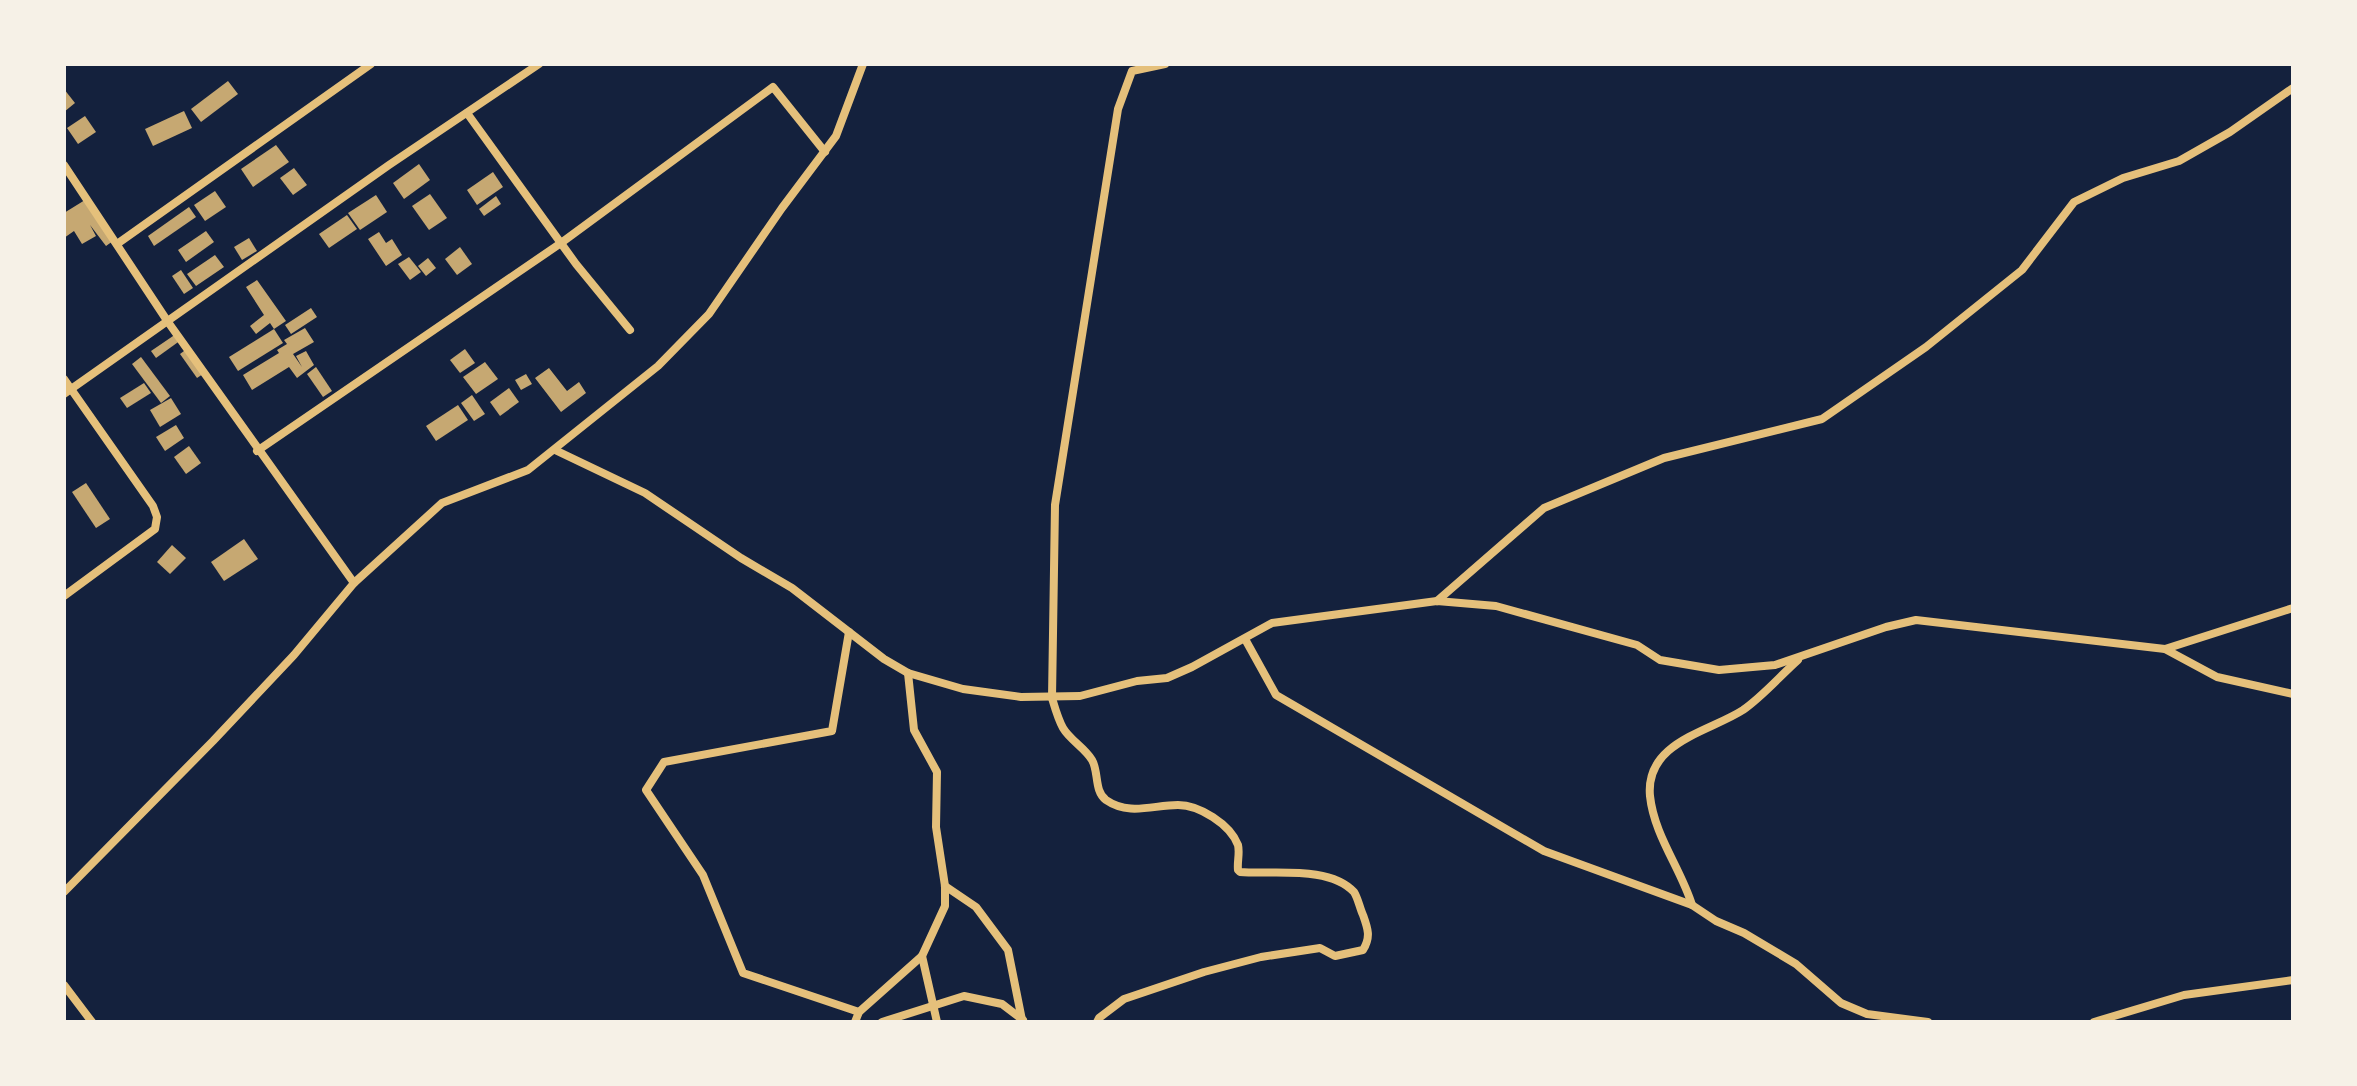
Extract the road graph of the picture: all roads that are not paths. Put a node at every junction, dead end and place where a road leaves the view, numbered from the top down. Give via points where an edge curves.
1 (371, 64) edge
2 (539, 64) edge
3 (863, 64) edge
4 (1165, 64) edge
5 (2293, 88) edge
6 (467, 113) junction
7 (825, 152) junction
8 (64, 165) edge
9 (561, 243) junction
10 (117, 244) junction
11 (168, 322) junction
12 (630, 330) dead end
13 (64, 379) edge
14 (68, 392) edge
15 (555, 450) junction
16 (257, 451) junction
17 (354, 583) junction
18 (64, 596) edge
19 (1437, 601) junction
20 (2293, 608) edge
21 (849, 632) junction
22 (1245, 639) junction
23 (2165, 649) junction
24 (1802, 657) junction
25 (908, 673) junction
26 (2293, 694) edge
27 (1052, 698) junction
28 (945, 886) junction
29 (64, 892) edge
30 (1692, 905) junction
31 (922, 956) junction
32 (2293, 980) edge
33 (64, 985) edge
34 (934, 1004) junction
35 (859, 1012) junction
36 (1023, 1021) edge
37 (92, 1022) edge
38 (855, 1022) edge
39 (882, 1022) edge
40 (937, 1022) edge
41 (1097, 1022) edge
42 (1928, 1022) edge
43 (2094, 1022) edge

1 - 10 street
2 - 6 street
3 - 7 street
4 - 27 street via 1132,71 1118,109 1055,505
5 - 19 street via 2179,161 2123,178 2074,202 2022,270 1926,347 1822,419 1664,458 1544,508
6 - 9 street
6 - 11 street
7 - 9 street via 773,87
7 - 15 street via 709,314 658,366
8 - 10 street
9 - 12 street
9 - 16 street
10 - 11 street
11 - 14 street
11 - 16 street
13 - 14 street
14 - 18 street via 157,517 155,529
15 - 17 street via 528,470 442,503
15 - 21 street via 645,493 792,588
16 - 17 street
17 - 29 street via 294,655
19 - 22 street via 1272,623
19 - 24 street via 1496,606 1637,645 1660,660 1719,670
20 - 23 street
21 - 25 street
21 - 35 street via 832,731 664,762 646,790 703,875 743,973
22 - 27 street via 1167,678
22 - 30 street via 1276,695 1544,851
23 - 24 street via 1916,620
23 - 26 street via 2217,677
24 - 30 street via 1743,709 1675,744 1656,767 1650,796 1667,853
25 - 27 street via 963,689
25 - 28 street via 914,730 937,772 936,827
27 - 41 street via 1063,728 1092,759 1099,794 1107,801 1123,808 1180,805 1199,811 1232,835 1240,872 1305,873 1340,883 1355,893 1369,932 1363,950 1335,956 1320,948 1204,972 1124,999
28 - 31 street via 945,906
28 - 36 street via 976,907 1008,950
30 - 42 street via 1796,964 1841,1003 1867,1014
31 - 34 street
31 - 35 street
32 - 43 street via 2184,995
33 - 37 street
34 - 36 street via 964,996 1002,1004
34 - 39 street
34 - 40 street
35 - 38 street

